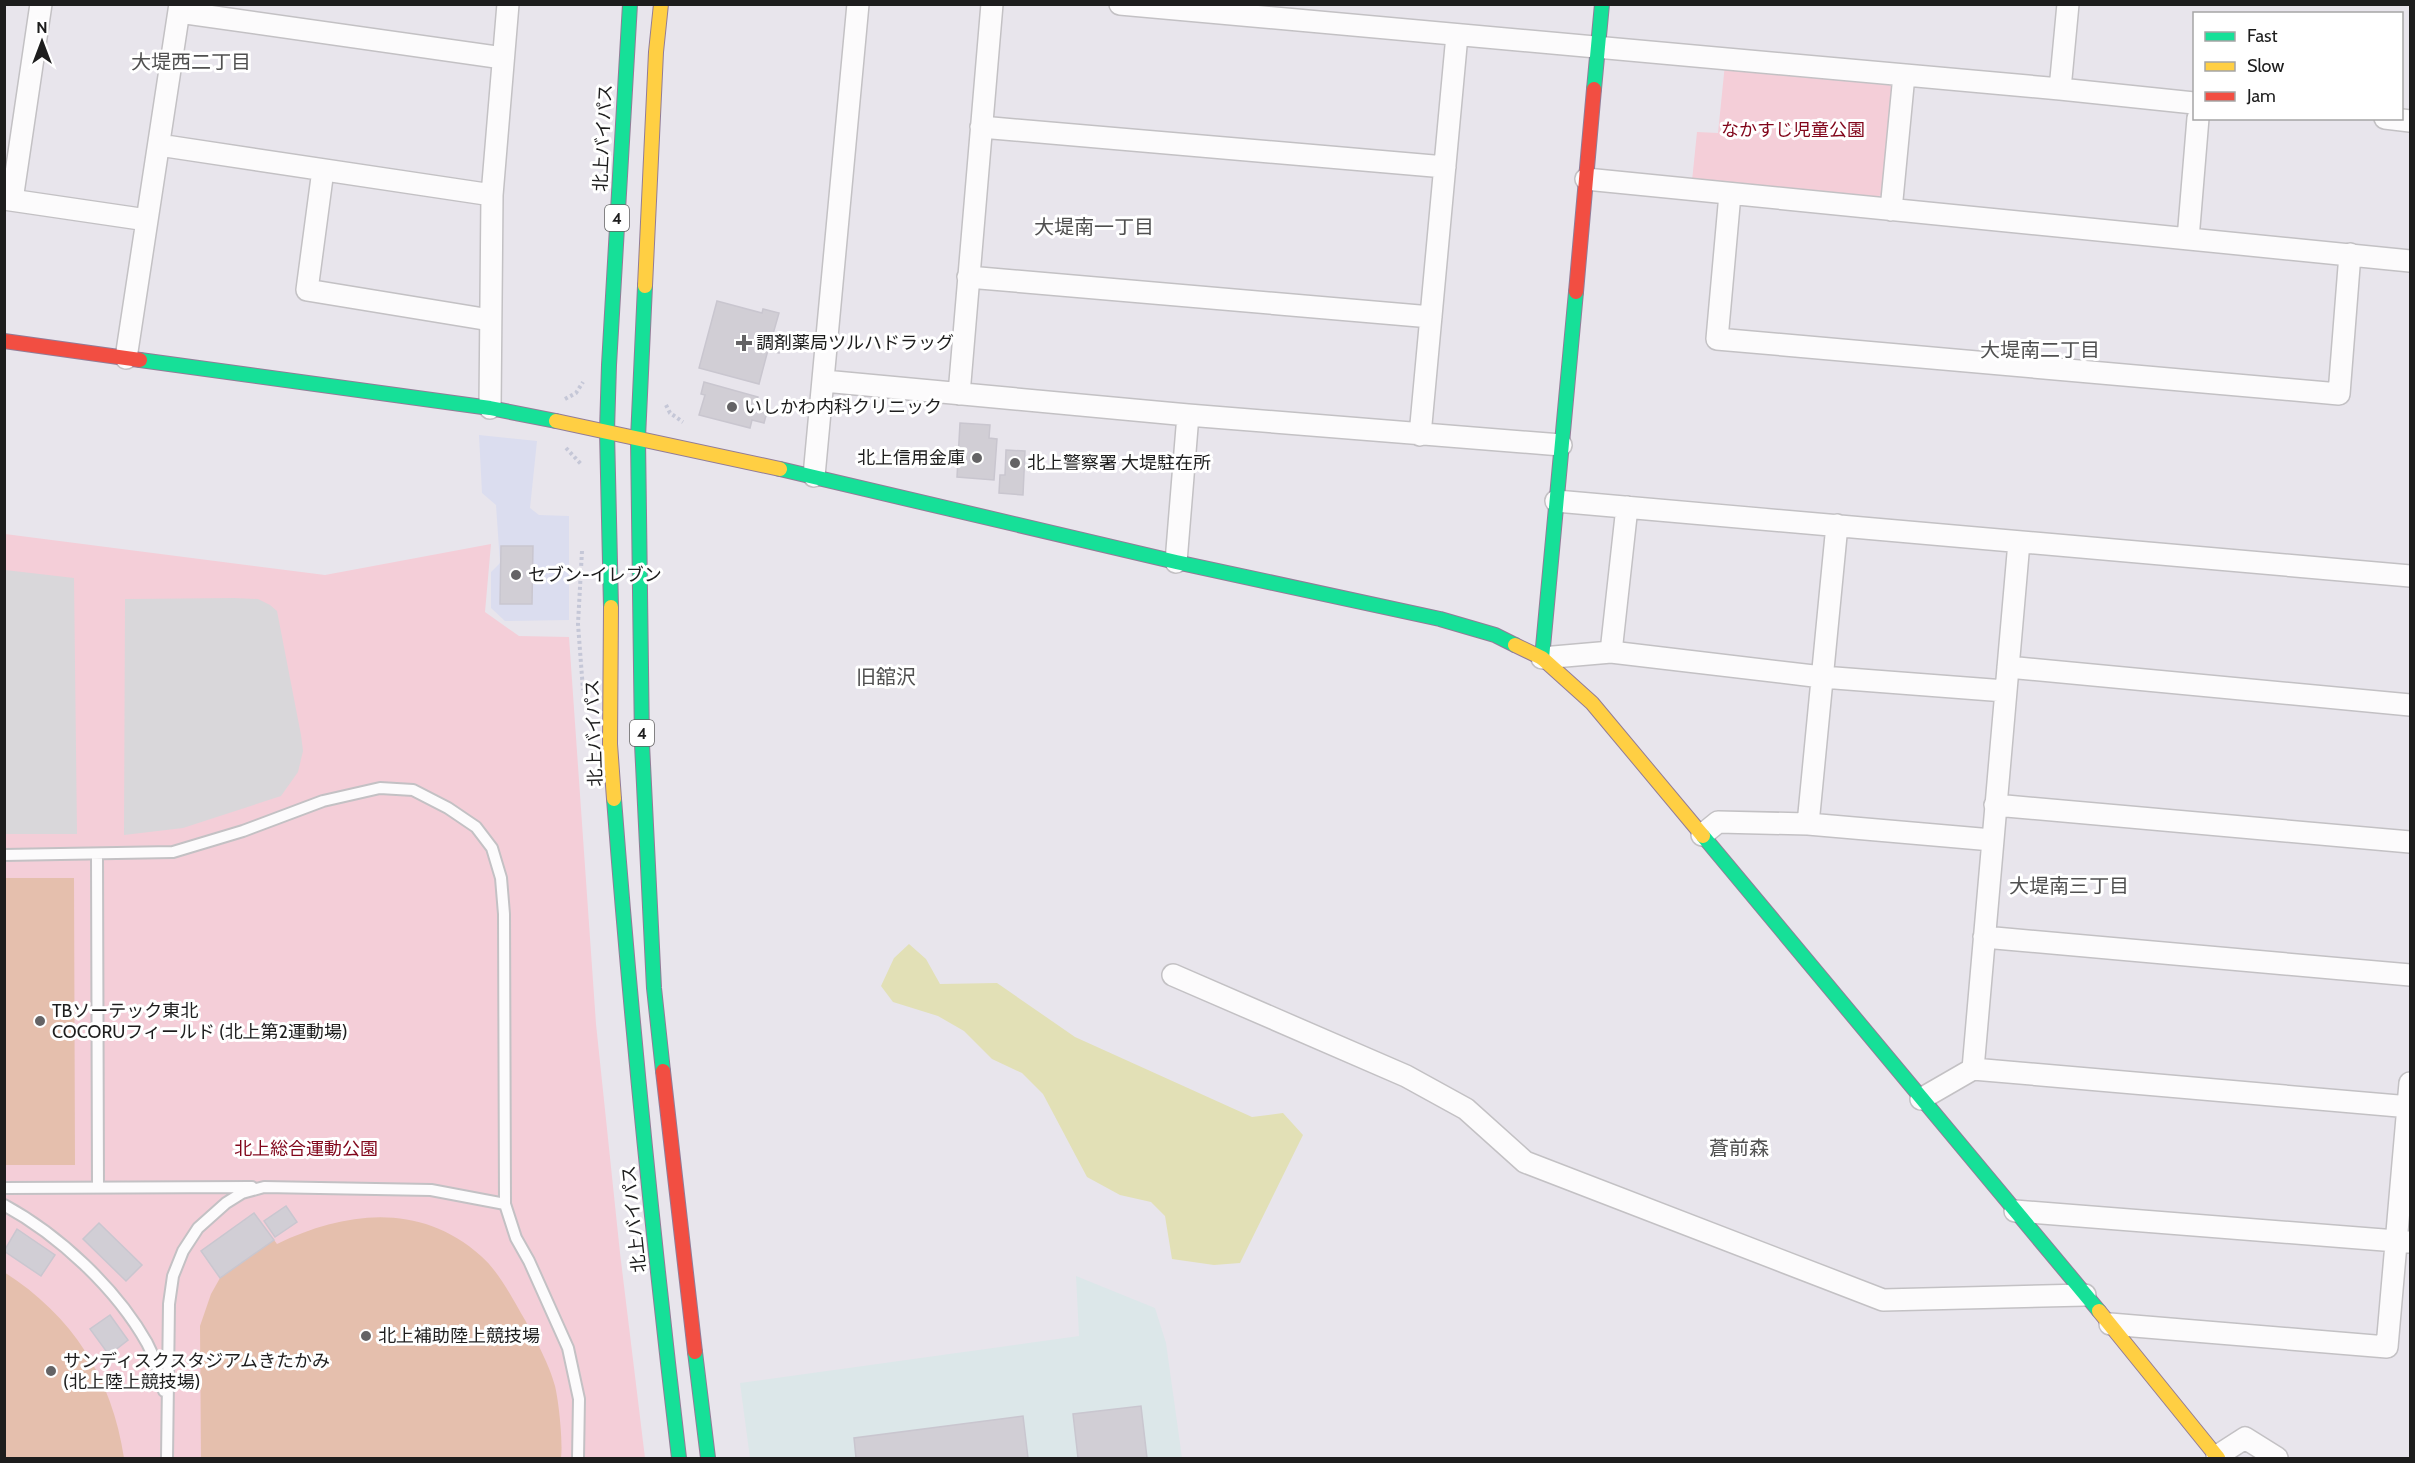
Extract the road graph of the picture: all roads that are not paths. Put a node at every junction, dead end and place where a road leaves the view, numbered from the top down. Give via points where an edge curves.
1 (41, 4) edge
2 (508, 4) edge
3 (630, 4) edge
4 (661, 4) edge
5 (858, 4) edge
6 (992, 4) edge
7 (1120, 4) edge
8 (1602, 4) edge
9 (2068, 4) edge
10 (179, 8) edge
11 (1223, 9) edge
12 (1457, 35) junction
13 (1598, 48) junction
14 (503, 58) junction
15 (1904, 75) junction
16 (2060, 88) junction
17 (2193, 103) edge
18 (2199, 120) edge
19 (981, 127) junction
20 (159, 145) junction
21 (1445, 167) junction
22 (323, 170) junction
23 (1586, 179) junction
24 (1730, 194) junction
25 (492, 195) junction
26 (8, 199) edge
27 (1891, 210) junction
28 (147, 220) junction
29 (2188, 239) junction
30 (2350, 254) junction
31 (2410, 261) edge
32 (968, 277) junction
33 (1431, 317) junction
34 (490, 320) junction
35 (4, 341) edge
36 (126, 358) junction
37 (824, 381) junction
38 (958, 394) junction
39 (490, 408) junction
40 (1188, 415) junction
41 (607, 431) junction
42 (1420, 435) junction
43 (638, 438) junction
44 (1561, 445) junction
45 (814, 476) junction
46 (1556, 501) junction
47 (1627, 507) junction
48 (1837, 525) junction
49 (2019, 542) junction
50 (1176, 562) junction
51 (2410, 576) edge
52 (1611, 652) junction
53 (1542, 658) junction
54 (2008, 667) junction
55 (1822, 677) junction
56 (2005, 691) junction
57 (2410, 705) edge
58 (1995, 805) junction
59 (1808, 824) junction
60 (1702, 835) junction
61 (1992, 840) junction
62 (2410, 842) edge
63 (97, 854) junction
64 (4, 855) edge
65 (1984, 936) junction
66 (1173, 975) dead end
67 (2410, 975) edge
68 (1973, 1069) junction
69 (2410, 1083) edge
70 (1921, 1099) junction
71 (2409, 1107) edge
72 (98, 1187) junction
73 (264, 1187) junction
74 (4, 1188) edge
75 (505, 1204) junction
76 (4, 1205) edge
77 (2015, 1211) junction
78 (2403, 1241) edge
79 (2085, 1295) junction
80 (2110, 1324) junction
81 (168, 1405) junction
82 (2218, 1457) edge
83 (167, 1458) edge
84 (578, 1458) edge
85 (679, 1458) edge
86 (708, 1458) edge
87 (2277, 1458) edge

1 - 26 street
2 - 14 street
3 - 41 main road, 北上バイパス / 4
4 - 43 main road, 4
5 - 37 street
6 - 19 street
7 - 11 street
8 - 13 main road
9 - 16 street
10 - 14 street
10 - 20 street
11 - 12 street
12 - 13 street
12 - 21 street
13 - 15 street
13 - 23 main road
14 - 25 street
15 - 16 street
15 - 27 street
16 - 17 street
18 - 29 street
19 - 21 street
19 - 32 street
20 - 22 street
20 - 28 street
21 - 33 street
22 - 25 street
22 - 34 street via 307,290
23 - 24 street
23 - 44 main road
24 - 27 street
24 - 30 street via 1717,339 2339,394
25 - 34 street
26 - 28 street
27 - 29 street
28 - 36 street
29 - 30 street
30 - 31 street
32 - 33 street
32 - 38 street
33 - 42 street
34 - 39 street
35 - 36 main road
36 - 39 main road
37 - 38 street
37 - 45 street
38 - 40 street
39 - 41 main road
40 - 42 street
40 - 50 street
41 - 43 main road
41 - 85 main road, 北上バイパス / 4 via 610,744 629,989
42 - 44 street
43 - 45 main road
43 - 86 main road, 4 via 642,744 654,988
44 - 46 main road
45 - 50 main road
46 - 47 street
46 - 53 main road
47 - 48 street
47 - 52 street
48 - 49 street
48 - 55 street
49 - 51 street
49 - 54 street
50 - 53 main road via 1440,620 1495,635
52 - 53 street
52 - 55 street
53 - 60 main road via 1592,703
54 - 56 street
54 - 57 street
55 - 56 street
55 - 59 street
56 - 58 street
58 - 61 street
58 - 62 street
59 - 60 street via 1718,822
59 - 61 street
60 - 70 main road
61 - 65 street
63 - 64 lane
63 - 72 lane
63 - 75 lane via 173,852 323,801 380,788 413,790 476,827 492,848 501,878 504,914
65 - 67 street
65 - 68 street
66 - 79 street via 1406,1076 1466,1109 1525,1162 1882,1300
68 - 70 street
68 - 71 street
69 - 71 street
70 - 77 main road
71 - 78 street
72 - 73 lane
72 - 74 lane
73 - 75 lane via 431,1190
73 - 81 lane via 242,1193 226,1203 198,1228 183,1251 173,1275 169,1304
75 - 84 lane via 516,1238 568,1348 579,1399
76 - 81 lane via 55,1238 118,1302 147,1342
77 - 78 street
77 - 79 main road
78 - 80 street via 2387,1347
79 - 80 main road
80 - 82 main road
81 - 83 lane
82 - 87 street via 2245,1438

